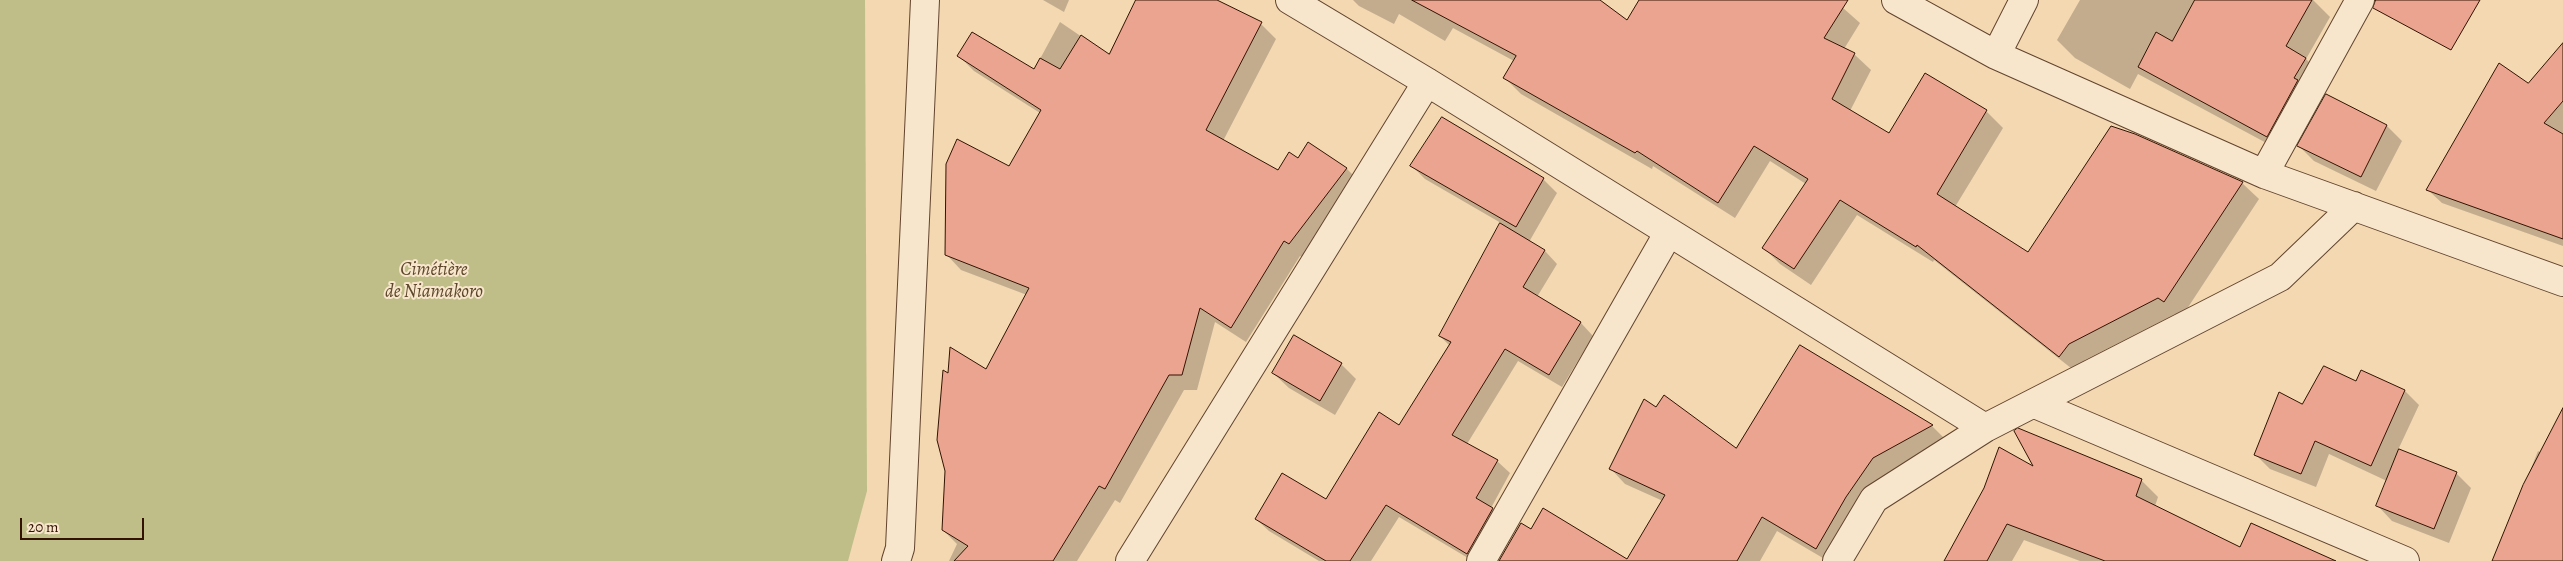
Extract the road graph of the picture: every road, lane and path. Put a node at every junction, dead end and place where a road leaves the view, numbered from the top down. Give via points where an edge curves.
1 (925, 0) edge
2 (1290, 0) edge
3 (1896, 0) edge
4 (2024, 0) edge
5 (2360, 0) edge
6 (1996, 55) junction
7 (1427, 82) junction
8 (2264, 174) junction
9 (2354, 206) junction
10 (1669, 232) junction
11 (2559, 274) edge
12 (2035, 404) junction
13 (1985, 428) junction
14 (896, 561) edge
15 (1130, 561) edge
16 (1481, 561) edge
17 (1837, 561) edge
18 (2405, 561) edge

1 - 14 street via 900,548
2 - 7 street
3 - 6 street
4 - 6 street
5 - 8 street
6 - 8 street
7 - 10 street
7 - 15 street
8 - 9 street
9 - 11 street
9 - 12 street via 2280,277
10 - 13 street
10 - 16 street
12 - 13 street
12 - 18 street
13 - 17 street via 1874,499

